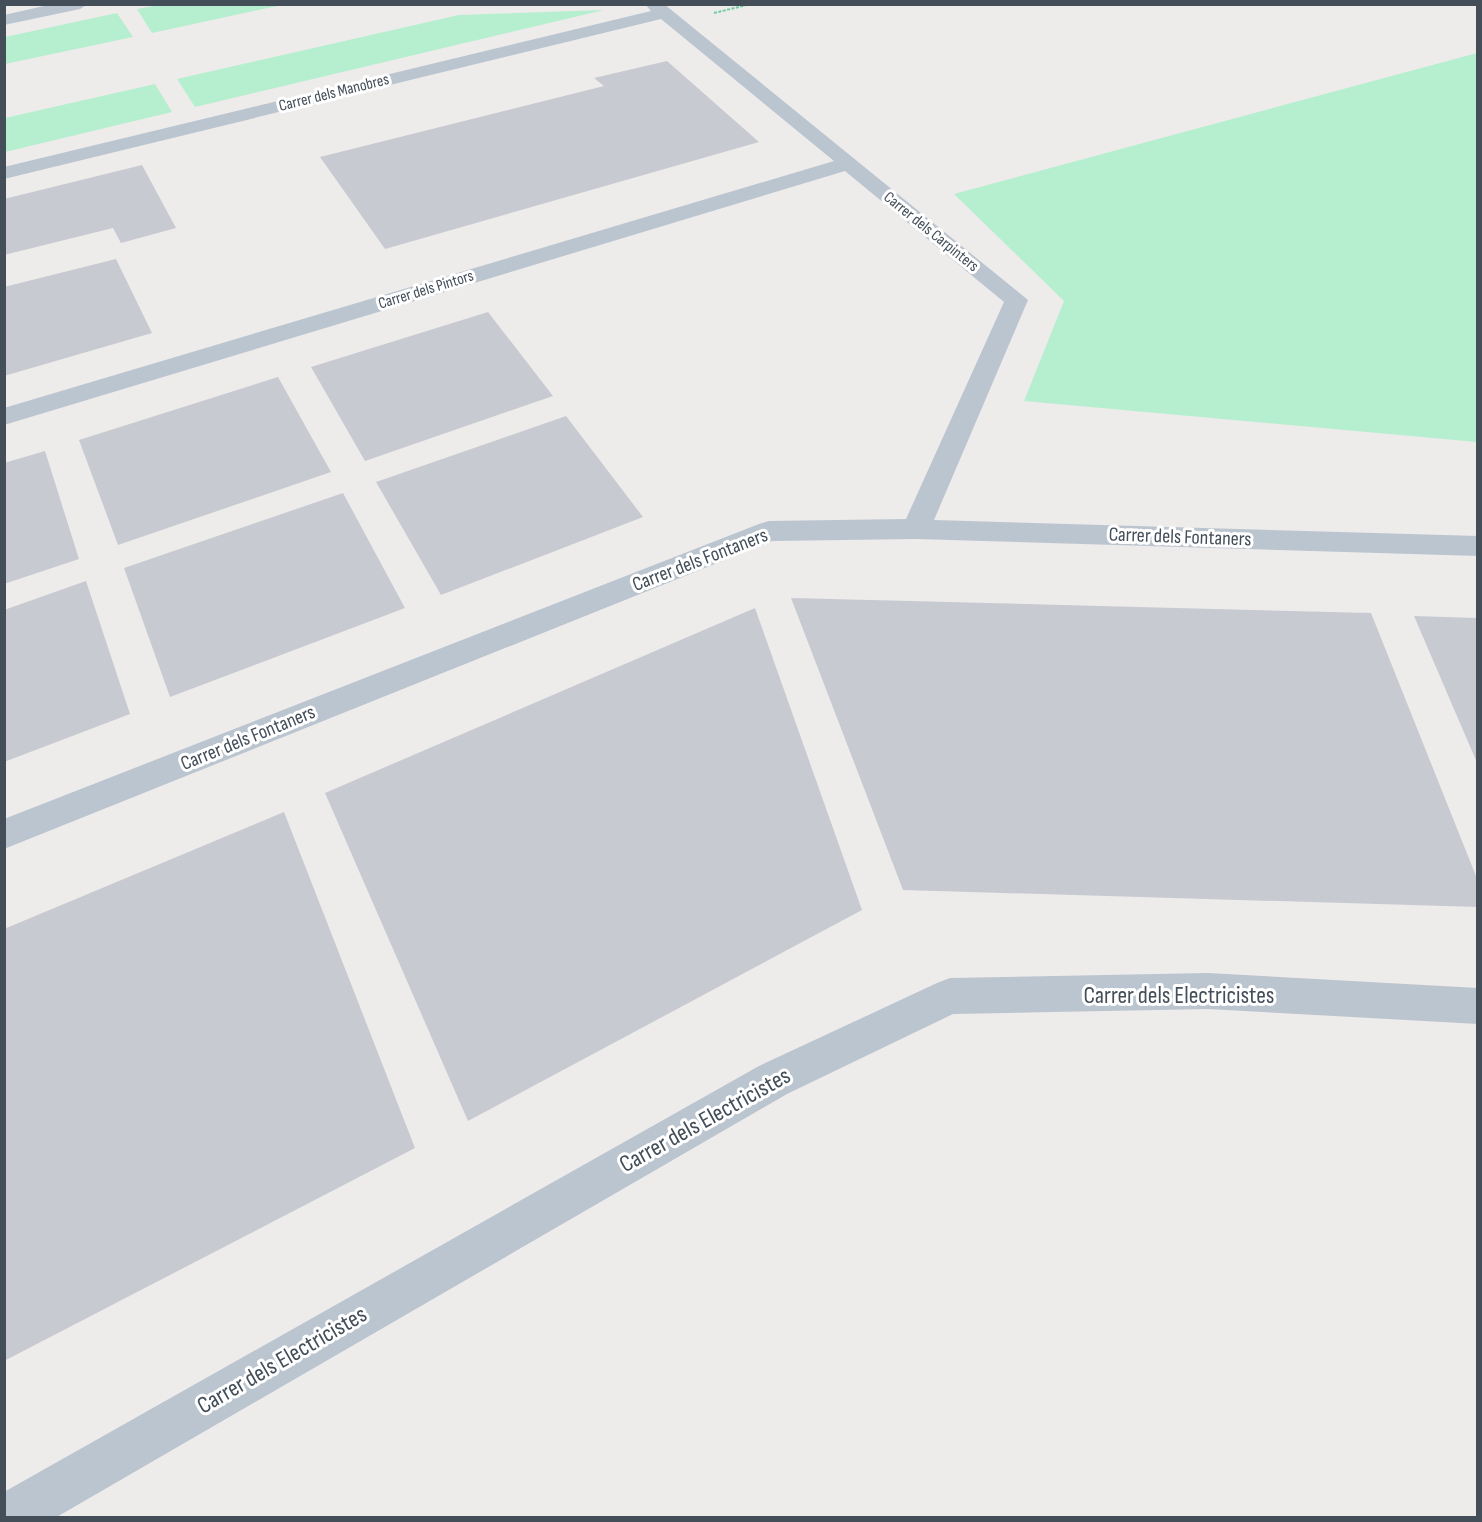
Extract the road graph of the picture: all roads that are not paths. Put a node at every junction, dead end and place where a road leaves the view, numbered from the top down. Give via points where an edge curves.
1 (80, 4) edge
2 (658, 9) edge
3 (4, 20) edge
4 (847, 164) junction
5 (4, 173) edge
6 (4, 417) edge
7 (916, 529) junction
8 (1478, 546) edge
9 (4, 834) edge
10 (1478, 1006) edge
11 (7, 1518) edge

1 - 3 lane
2 - 4 lane, Carrer dels Carpinters
2 - 5 lane, Carrer dels Manobres
4 - 6 lane, Carrer dels Pintors
4 - 7 lane, Carrer dels Carpinters via 1016,300
7 - 8 lane, Carrer dels Fontaners
7 - 9 lane, Carrer dels Fontaners via 769,531
10 - 11 lane, Carrer dels Electricistes via 1208,991 950,996 773,1080

